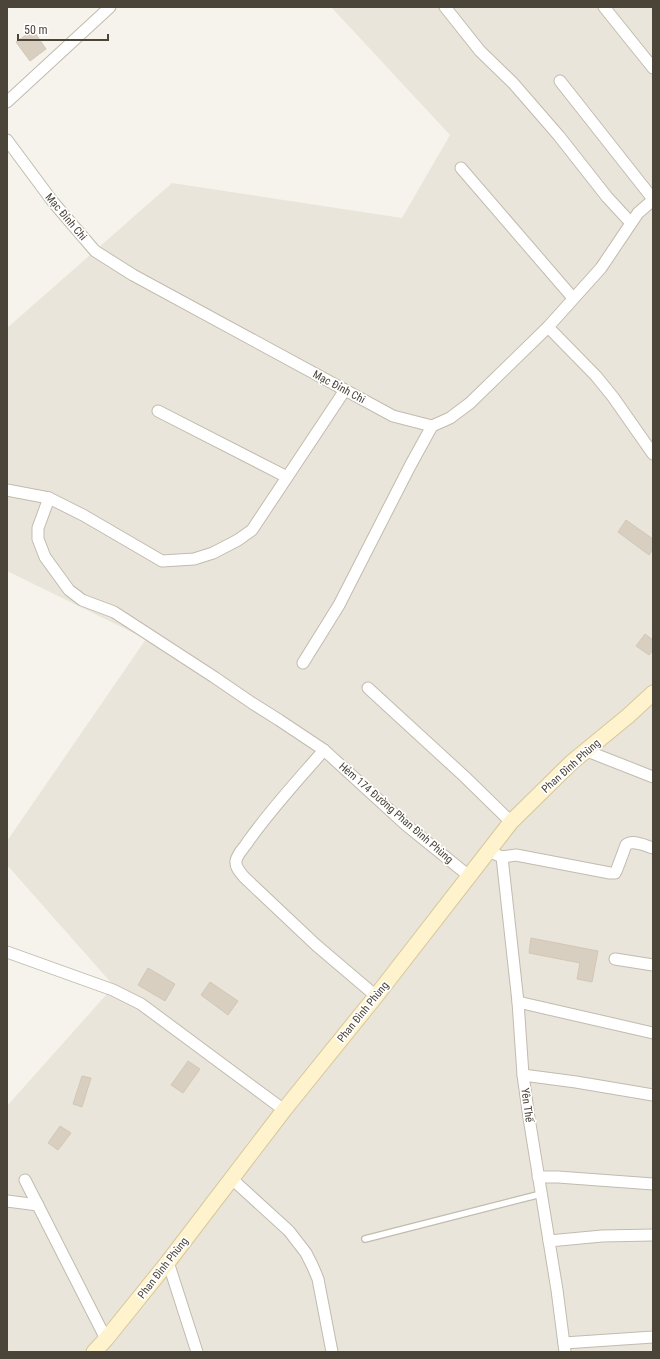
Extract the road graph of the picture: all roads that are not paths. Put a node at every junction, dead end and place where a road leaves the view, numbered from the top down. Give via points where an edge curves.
1 (110, 7) edge
2 (444, 7) edge
3 (604, 7) edge
4 (653, 68) edge
5 (560, 81) dead end
6 (7, 102) edge
7 (7, 140) edge
8 (461, 168) dead end
9 (653, 200) edge
10 (631, 223) junction
11 (573, 298) junction
12 (548, 327) junction
13 (345, 390) junction
14 (158, 411) dead end
15 (432, 426) junction
16 (653, 454) edge
17 (287, 477) junction
18 (7, 490) edge
19 (50, 498) junction
20 (303, 663) dead end
21 (368, 688) dead end
22 (653, 693) edge
23 (324, 750) junction
24 (587, 751) junction
25 (653, 777) edge
26 (511, 822) junction
27 (653, 848) edge
28 (495, 854) junction
29 (469, 876) junction
30 (7, 952) edge
31 (615, 959) dead end
32 (653, 965) edge
33 (376, 996) junction
34 (518, 1002) junction
35 (653, 1033) edge
36 (523, 1075) junction
37 (653, 1095) edge
38 (284, 1110) junction
39 (538, 1177) junction
40 (232, 1179) junction
41 (25, 1180) dead end
42 (653, 1184) edge
43 (541, 1194) junction
44 (7, 1201) edge
45 (38, 1205) junction
46 (653, 1235) edge
47 (366, 1239) dead end
48 (549, 1241) junction
49 (168, 1262) junction
50 (653, 1337) edge
51 (106, 1339) junction
52 (564, 1348) edge
53 (94, 1352) edge
54 (197, 1352) edge
55 (332, 1352) edge

1 - 6 street
2 - 10 street via 480,51 513,83 559,136
3 - 4 street
5 - 9 street
7 - 13 street, Mạc Đỉnh Chi via 53,202 95,251 133,275
8 - 11 street
9 - 10 street
10 - 11 street via 601,268
11 - 12 street
12 - 15 street via 470,403 450,418
12 - 16 street via 614,397
13 - 15 street, Mạc Đỉnh Chi via 393,416
13 - 17 street
14 - 17 street
15 - 20 street via 339,605
17 - 19 street via 252,530 213,554 194,559 162,561
18 - 19 street
19 - 23 street, Hẻm 174 Đường Phan Đình Phùng via 38,528 38,539 45,557 69,590 82,600 114,612
21 - 26 street
22 - 24 street, Phan Đình Phùng
23 - 29 street, Hẻm 174 Đường Phan Đình Phùng via 406,825
23 - 33 street via 259,826 236,860 236,866 244,877 316,945
24 - 25 street
24 - 26 street, Phan Đình Phùng via 572,762
26 - 28 street, Phan Đình Phùng
27 - 28 street via 629,843 615,873
28 - 29 street, Phan Đình Phùng
28 - 34 street, Yên Thế
29 - 33 street, Phan Đình Phùng
30 - 38 street via 113,990 141,1004
31 - 32 street
33 - 38 street, Phan Đình Phùng
34 - 35 street
34 - 36 street, Yên Thế
36 - 37 street
36 - 39 street, Yên Thế
38 - 40 street, Phan Đình Phùng
39 - 42 street
39 - 43 street, Yên Thế
40 - 49 street, Phan Đình Phùng
40 - 55 street via 289,1231 306,1253 318,1279
41 - 45 street
43 - 47 lane
43 - 48 street, Yên Thế
44 - 45 street
45 - 51 street
46 - 48 street
48 - 52 street, Yên Thế
49 - 51 street, Phan Đình Phùng
49 - 54 street
50 - 52 street
51 - 53 street, Phan Đình Phùng

